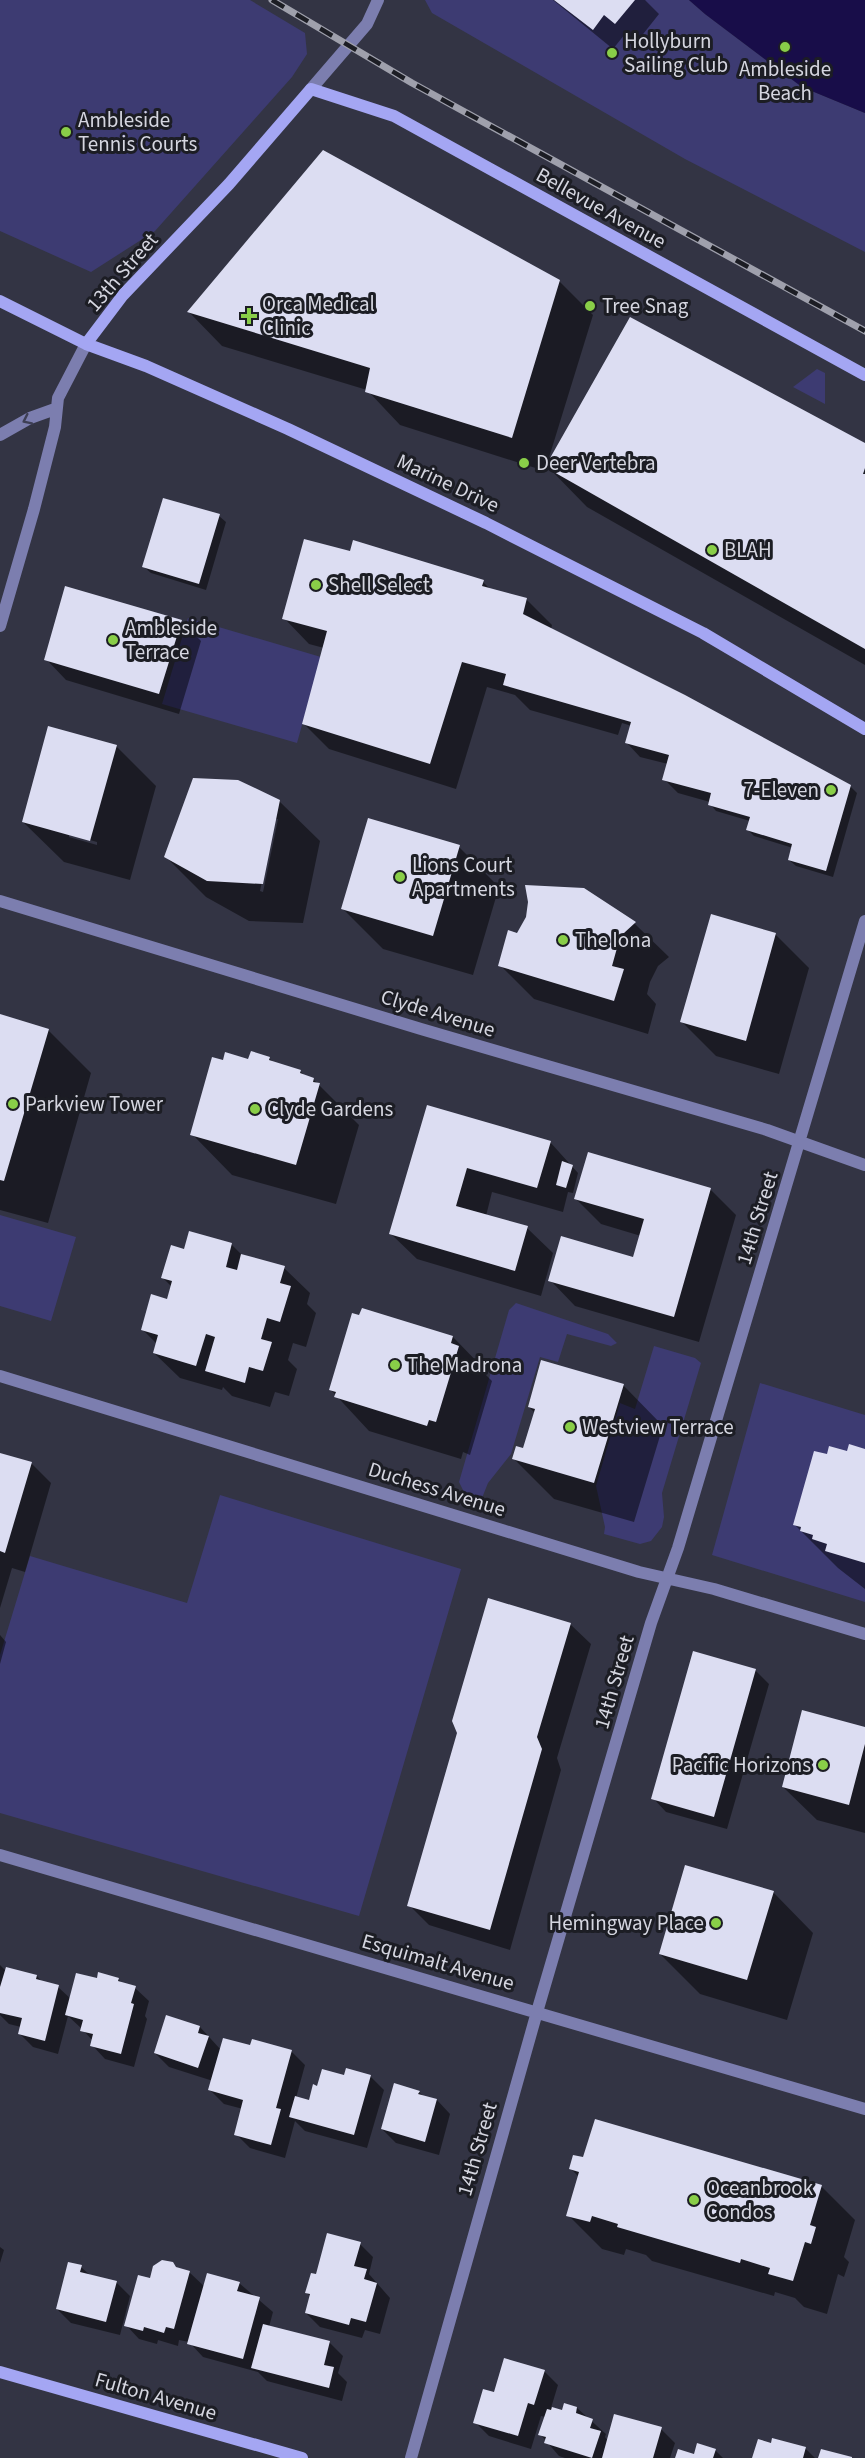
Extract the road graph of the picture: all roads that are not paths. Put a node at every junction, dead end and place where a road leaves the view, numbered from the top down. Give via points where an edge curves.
1 (378, 0) edge
2 (311, 89) junction
3 (0, 301) edge
4 (86, 344) junction
5 (865, 375) edge
6 (55, 409) junction
7 (0, 435) edge
8 (0, 626) edge
9 (865, 729) edge
10 (0, 901) edge
11 (864, 927) edge
12 (800, 1142) junction
13 (865, 1165) edge
14 (0, 1376) edge
15 (668, 1578) junction
16 (865, 1634) edge
17 (0, 1855) edge
18 (537, 2012) junction
19 (865, 2109) edge
20 (0, 2372) edge
21 (302, 2458) edge
22 (411, 2458) edge

1 - 2 street, 13th Street via 367,24
2 - 4 street, 13th Street via 229,184 123,295
2 - 5 street, Bellevue Avenue via 394,116
3 - 4 street, Marine Drive
4 - 6 street, 13th Street
4 - 9 street, Marine Drive via 179,380 486,523 703,633
6 -> 7 street
6 - 8 street, 13th Street via 55,427
10 - 12 street, Clyde Avenue
11 - 12 street, 14th Street
12 - 13 street, Clyde Avenue
12 - 15 street, 14th Street
14 - 15 street, Duchess Avenue
15 - 16 street, Duchess Avenue
15 - 18 street, 14th Street via 651,1623
17 - 18 street, Esquimalt Avenue
18 - 19 street, Esquimalt Avenue
18 - 22 street, 14th Street
20 - 21 street, Fulton Avenue

